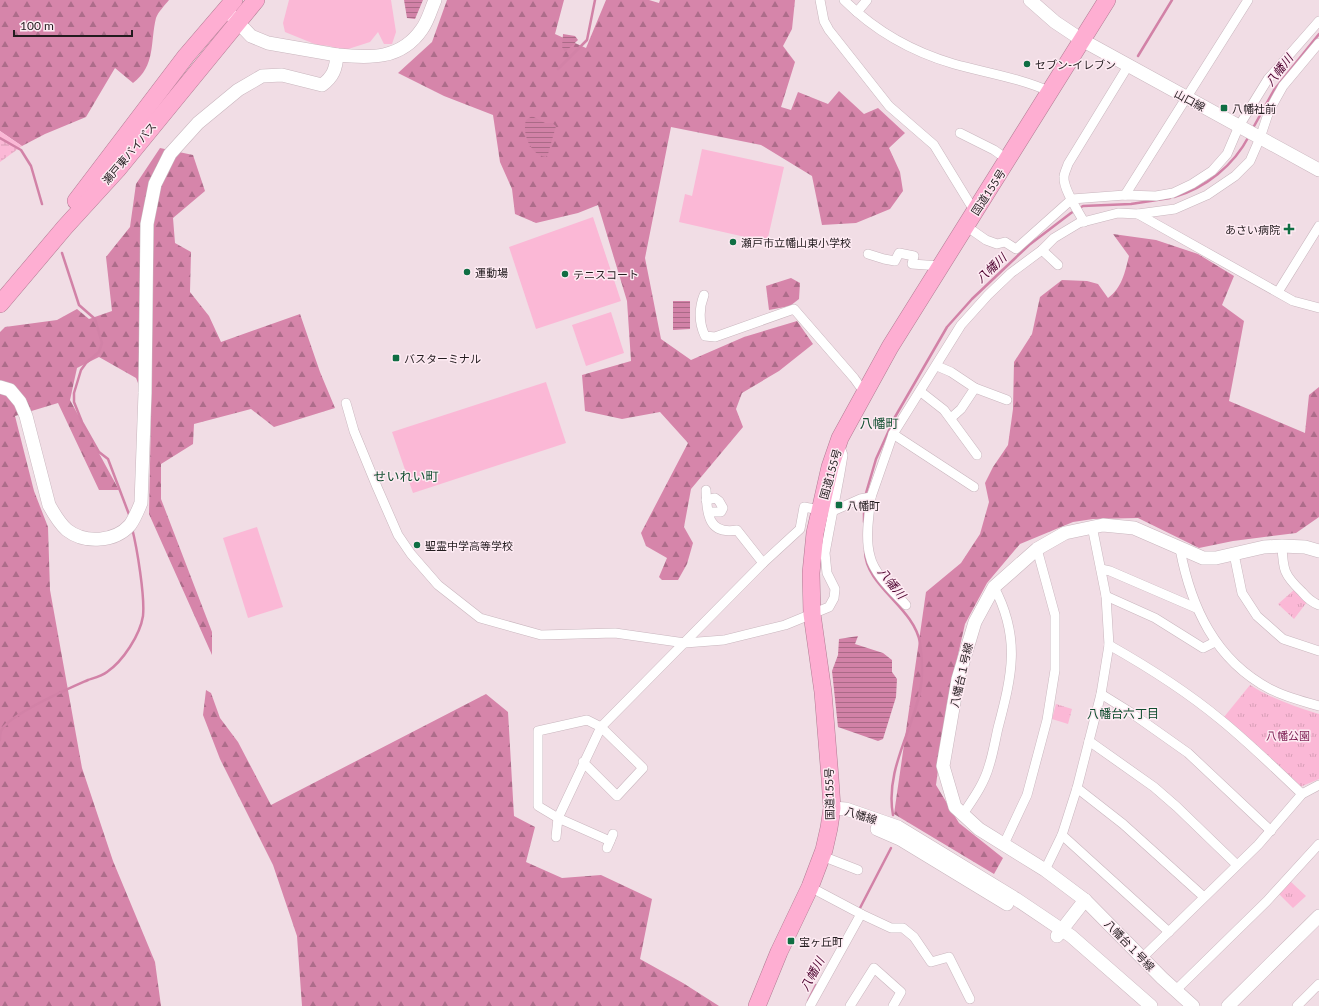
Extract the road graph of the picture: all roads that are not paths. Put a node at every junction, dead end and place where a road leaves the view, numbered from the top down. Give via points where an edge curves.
1 (256, 0) edge
2 (435, 0) edge
3 (820, 0) edge
4 (844, 0) edge
5 (867, 0) edge
6 (1030, 0) edge
7 (1107, 0) edge
8 (1248, 0) edge
9 (233, 10) edge
10 (856, 12) junction
11 (1319, 21) edge
12 (1082, 40) junction
13 (1319, 43) edge
14 (1315, 54) edge
15 (337, 55) junction
16 (1128, 66) junction
17 (1051, 92) junction
18 (1186, 98) junction
19 (1242, 128) junction
20 (960, 133) dead end
21 (1258, 137) junction
22 (1008, 160) junction
23 (1319, 170) edge
24 (1125, 195) junction
25 (1073, 202) junction
26 (1138, 214) junction
27 (1082, 218) junction
28 (970, 219) junction
29 (1319, 226) edge
30 (1020, 246) junction
31 (1042, 250) junction
32 (868, 254) dead end
33 (1030, 257) junction
34 (1058, 265) dead end
35 (940, 266) junction
36 (1278, 292) junction
37 (0, 294) edge
38 (704, 295) dead end
39 (0, 304) edge
40 (1319, 308) edge
41 (937, 366) junction
42 (0, 387) edge
43 (975, 388) junction
44 (864, 392) junction
45 (921, 392) junction
46 (1007, 400) dead end
47 (346, 403) dead end
48 (951, 418) junction
49 (893, 434) junction
50 (977, 455) dead end
51 (974, 487) dead end
52 (866, 498) junction
53 (827, 510) junction
54 (709, 512) junction
55 (1092, 526) junction
56 (1282, 546) junction
57 (1037, 549) junction
58 (1180, 549) junction
59 (1319, 551) edge
60 (1234, 554) junction
61 (763, 563) junction
62 (1101, 569) junction
63 (994, 587) junction
64 (1106, 596) junction
65 (1319, 604) edge
66 (906, 605) dead end
67 (1196, 608) junction
68 (812, 614) junction
69 (1215, 642) junction
70 (685, 643) junction
71 (1109, 645) junction
72 (1319, 651) edge
73 (1100, 694) junction
74 (1319, 706) edge
75 (601, 727) junction
76 (1089, 741) junction
77 (583, 762) junction
78 (1319, 785) edge
79 (1077, 788) junction
80 (1302, 794) junction
81 (832, 808) junction
82 (963, 814) junction
83 (558, 818) junction
84 (1271, 831) junction
85 (1062, 835) junction
86 (556, 837) dead end
87 (610, 841) dead end
88 (1004, 844) junction
89 (1319, 844) edge
90 (822, 856) junction
91 (1237, 865) junction
92 (858, 870) dead end
93 (1045, 870) junction
94 (810, 887) junction
95 (1204, 898) junction
96 (1085, 900) junction
97 (861, 914) junction
98 (1319, 916) edge
99 (1169, 932) junction
100 (1059, 933) junction
101 (1143, 957) junction
102 (1319, 984) edge
103 (1176, 990) junction
104 (970, 999) dead end
105 (757, 1006) edge
106 (810, 1006) edge
107 (850, 1006) edge
108 (893, 1006) edge
109 (1137, 1006) edge
110 (1150, 1006) edge
111 (1193, 1006) edge
112 (1228, 1006) edge
113 (1297, 1006) edge

1 - 9 highway, 瀬戸東バイパス
2 - 15 street via 422,28 408,44 371,58
3 - 28 street via 824,21 829,30 889,106 934,145
4 - 10 street
5 - 10 street
6 - 12 street, 山口線 via 1055,22
7 - 12 highway, 国道155号
8 - 18 street
9 - 15 street via 251,36 268,43
9 - 37 highway, 瀬戸東バイパス via 186,56 42,246
9 - 39 highway, 瀬戸東バイパス via 117,170
10 - 17 street via 900,42 953,64 994,72
11 - 19 street via 1268,79
12 - 16 street, 山口線
12 - 17 highway, 国道155号
13 - 14 street
14 - 21 street via 1283,86
15 - 42 street via 331,79 322,85 282,75 262,76 238,90 198,123 175,149 155,184 147,224 141,502 129,526 111,538 95,539 79,537 63,525 49,505 20,402 10,390
16 - 18 street, 山口線
16 - 25 street via 1068,164 1064,177
17 - 22 highway, 国道155号
18 - 19 street, 山口線
18 - 24 street
19 - 21 street, 山口線
19 - 24 street via 1227,154 1212,171 1192,184 1173,193 1156,196
20 - 22 street
21 - 23 street, 山口線
21 - 26 street via 1250,161 1235,176 1207,195 1175,210
22 - 28 highway, 国道155号
24 - 25 street
25 - 27 street
25 - 30 street
26 - 27 street
26 - 36 street
27 - 31 street via 1079,223 1054,238
28 - 30 street via 986,240 996,244 1005,242 1016,249
28 - 35 highway, 国道155号
29 - 36 street
30 - 33 street
31 - 33 street
31 - 34 street
32 - 35 street via 895,261 899,253 914,256 912,264
33 - 41 street via 1011,272 961,325
35 - 44 highway, 国道155号
36 - 40 street via 1293,301
38 - 44 street via 700,305 705,336 715,337 794,309
41 - 43 street
41 - 45 street
43 - 46 street
43 - 48 street via 961,409
44 - 53 highway, 国道155号 via 830,467
45 - 48 street
45 - 49 street
47 - 70 street via 368,466 398,535 438,585 480,618 541,635 615,634
48 - 50 street
49 - 51 street
49 - 52 street
52 - 53 street
52 - 66 street via 870,556 881,576
53 - 61 street via 804,507 800,529
53 - 68 highway, 国道155号 via 815,533 811,573
53 - 68 street via 825,553 827,573 835,589 834,598 829,607
54 - 54 street via 721,512 723,508 719,501 706,495
54 - 61 street via 712,523 718,529 726,532 737,530
55 - 57 street, 八幡台１号線 via 1065,533
55 - 58 street, 八幡台１号線 via 1134,528 1152,534
55 - 62 street
56 - 59 street, 八幡台１号線 via 1305,547
56 - 60 street, 八幡台１号線
56 - 65 street via 1282,563 1288,578 1312,603
57 - 63 street, 八幡台１号線
57 - 88 street via 1055,615 1055,670 1047,720 1028,795
58 - 60 street, 八幡台１号線 via 1203,558
58 - 67 street via 1184,574
60 - 72 street via 1242,592 1257,616 1283,639
61 - 70 street
62 - 64 street
62 - 67 street
63 - 82 street via 1007,617 1012,663 989,766 979,791
63 - 82 street, 八幡台１号線 via 975,622 960,672 943,766 955,807
64 - 69 street via 1155,618 1203,648
64 - 71 street
67 - 69 street
68 - 70 street via 785,625 724,640
68 - 81 highway, 国道155号 via 823,692
69 - 74 street via 1230,660 1252,678 1290,698
70 - 75 street
71 - 73 street
71 - 80 street via 1145,666 1217,717
73 - 76 street
73 - 84 street via 1188,753
75 - 77 street
75 - 77 street via 643,768 617,796
75 - 83 street via 587,720 538,731 538,806
76 - 79 street
76 - 91 street via 1178,807
77 - 83 street
78 - 80 street
79 - 85 street
79 - 95 street via 1123,824
80 - 84 street
81 - 90 highway, 国道155号
81 - 100 street, 八幡線 via 846,809 898,827
82 - 88 street, 八幡台１号線 via 979,829
83 - 86 street
83 - 87 street
84 - 91 street
85 - 93 street
85 - 99 street
88 - 93 street, 八幡台１号線
89 - 103 street via 1266,901
90 - 92 street
90 - 94 highway, 国道155号
91 - 95 street
93 - 96 street, 八幡台１号線
94 - 97 street
94 - 105 highway, 国道155号
95 - 99 street
96 - 100 street
96 - 101 street, 八幡台１号線
97 - 104 street via 891,928 903,928 914,937 931,962 948,957
97 - 106 street
98 - 112 street
99 - 101 street
100 - 109 street, 八幡線
100 - 110 street, 八幡線
101 - 103 street, 八幡台１号線
102 - 113 street
103 - 111 street, 八幡台１号線
107 - 108 street via 874,968 901,992

